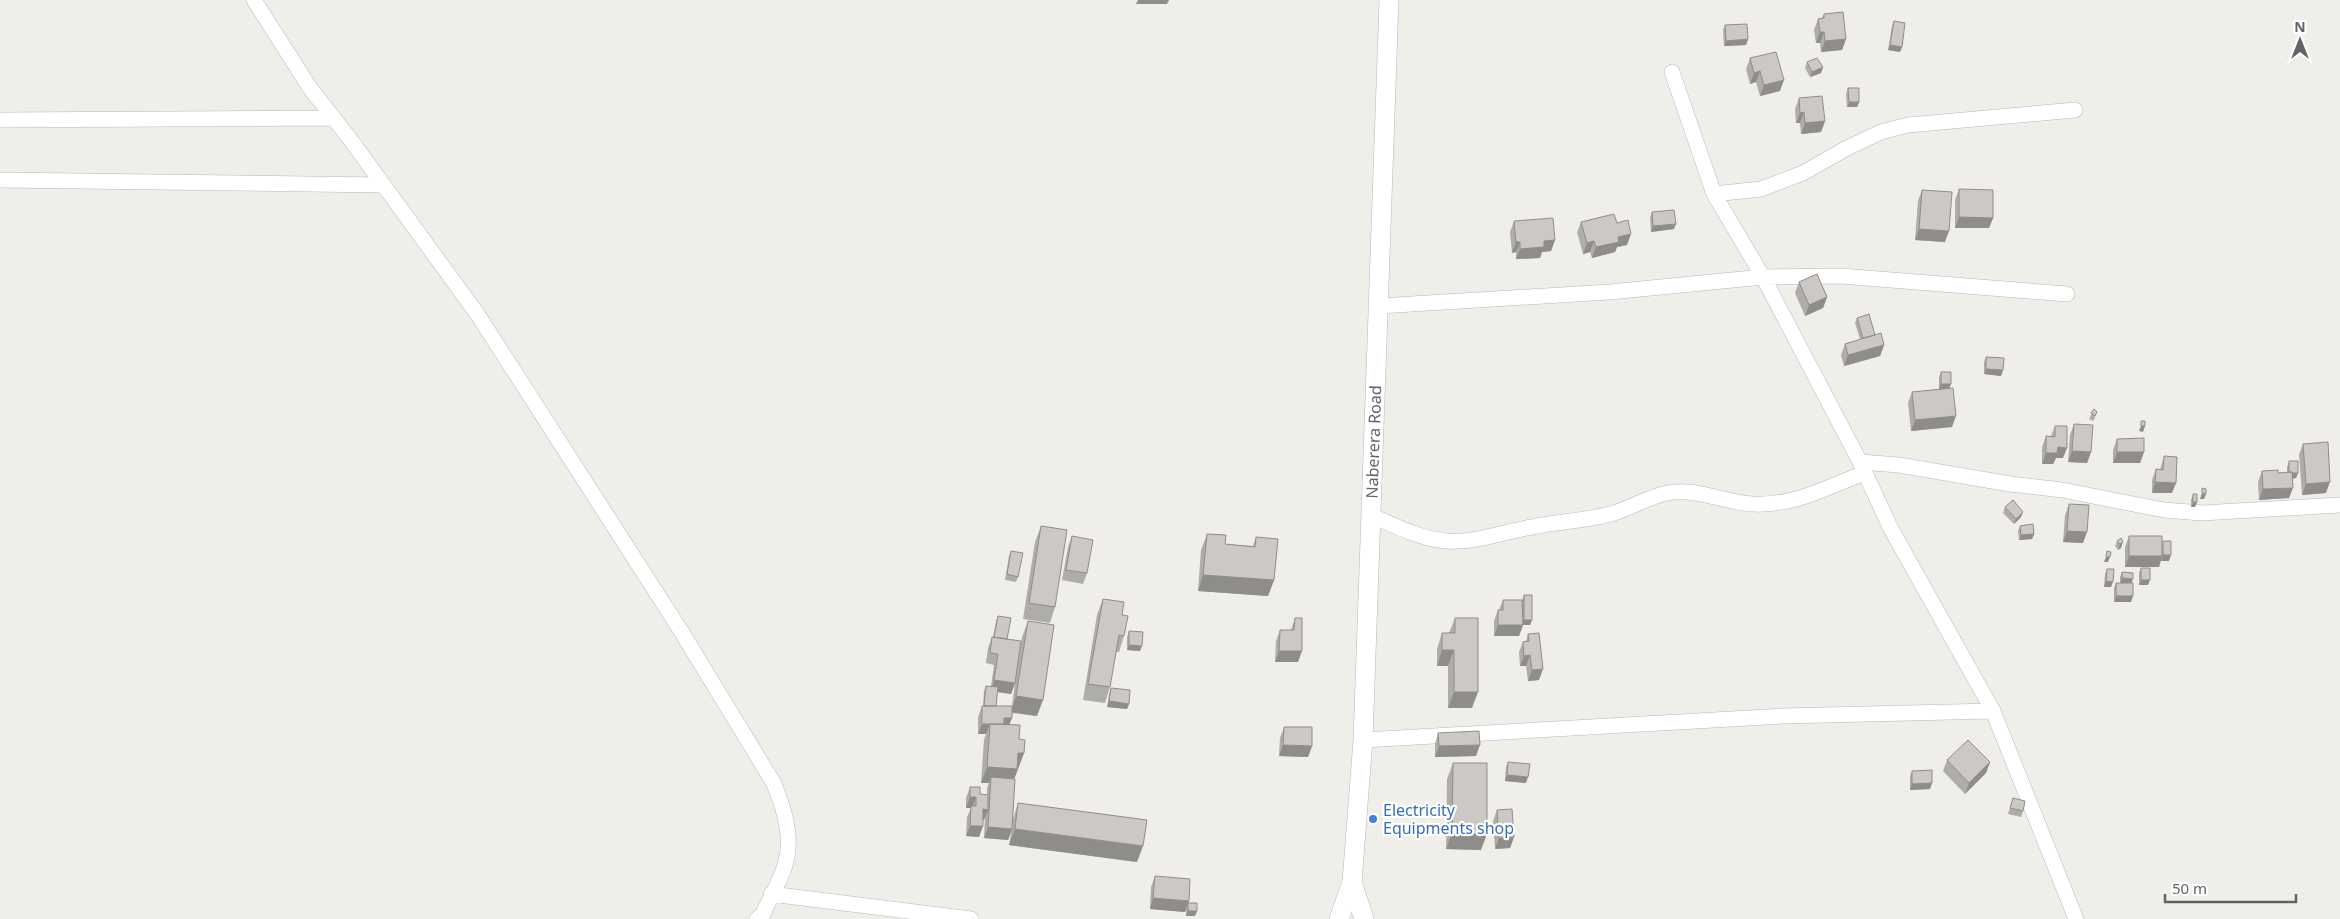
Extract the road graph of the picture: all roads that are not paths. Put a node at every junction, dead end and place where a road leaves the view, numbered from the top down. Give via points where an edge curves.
1 (254, 0) edge
2 (1389, 0) edge
3 (1672, 72) dead end
4 (2075, 110) dead end
5 (334, 118) junction
6 (0, 120) edge
7 (0, 180) edge
8 (383, 186) junction
9 (1714, 194) junction
10 (1763, 277) junction
11 (2067, 294) dead end
12 (1379, 306) junction
13 (1862, 468) junction
14 (2340, 505) edge
15 (1370, 516) junction
16 (1993, 711) junction
17 (1363, 740) junction
18 (1352, 882) junction
19 (771, 894) junction
20 (763, 917) edge
21 (971, 919) edge
22 (1339, 919) edge
23 (1364, 919) edge
24 (2076, 919) edge

1 - 5 street via 310,88
2 - 12 street, Naberera Road
3 - 9 street
4 - 9 street via 1908,125 1881,132 1803,173 1761,189
5 - 6 street
5 - 8 street
7 - 8 street
8 - 19 street via 478,315 773,782 780,797 788,841 786,861
9 - 10 street
10 - 11 street via 1842,276
10 - 12 street via 1610,292
10 - 13 street
12 - 15 street, Naberera Road
13 - 14 street via 1898,465 2062,490 2164,510 2202,513
13 - 15 street via 1784,504 1732,502 1688,491 1668,493 1583,521 1532,526 1491,538 1447,541 1428,538
13 - 16 street via 1918,578
15 - 17 street, Naberera Road
16 - 17 street via 1783,716
16 - 24 street
17 - 18 street, Naberera Road
18 - 22 street, Naberera Road
18 - 23 street, Naberera Road
19 - 20 street
19 - 21 street

